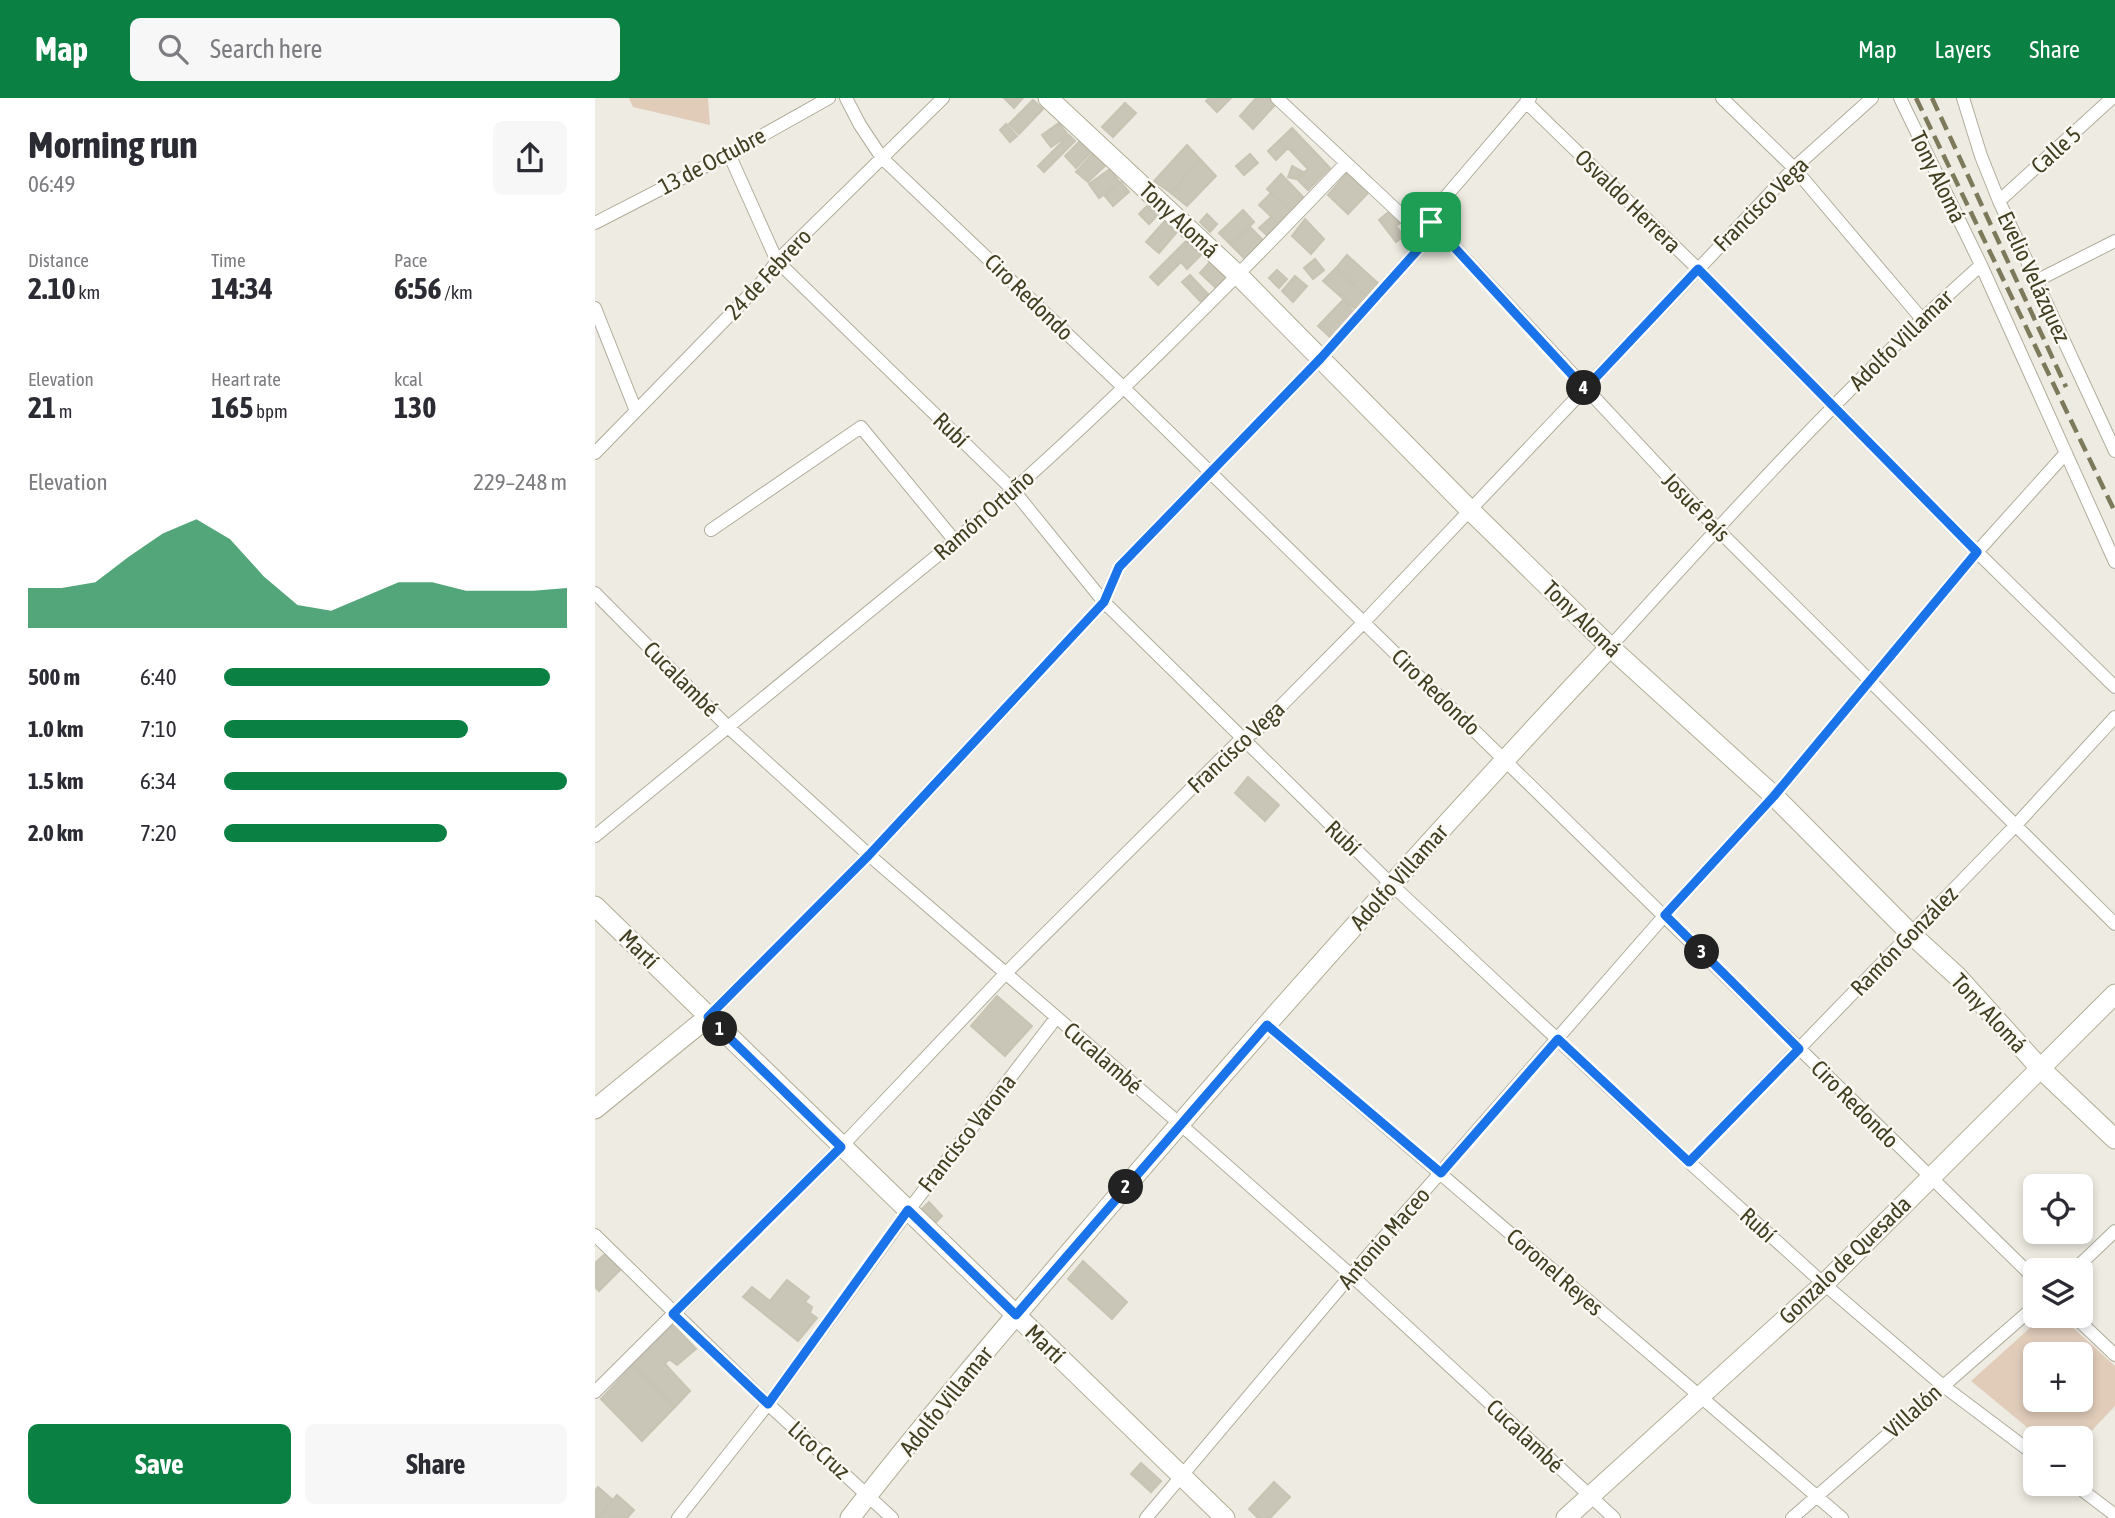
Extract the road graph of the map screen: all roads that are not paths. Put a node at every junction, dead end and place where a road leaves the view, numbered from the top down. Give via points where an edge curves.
1 (829, 98) edge
2 (846, 98) edge
3 (943, 98) edge
4 (1048, 98) edge
5 (1277, 98) edge
6 (1722, 98) edge
7 (1872, 98) edge
8 (1900, 98) edge
9 (1963, 98) edge
10 (2112, 98) edge
11 (1528, 100) edge
12 (729, 154) junction
13 (882, 158) junction
14 (1346, 163) junction
15 (1794, 168) junction
16 (1999, 201) junction
17 (1431, 222) junction
18 (595, 223) edge
19 (2115, 241) edge
20 (777, 261) junction
21 (1981, 265) junction
22 (1698, 269) junction
23 (1239, 276) junction
24 (2036, 281) junction
25 (595, 308) edge
26 (1921, 318) junction
27 (1321, 358) junction
28 (1123, 387) junction
29 (1585, 389) junction
30 (1833, 406) junction
31 (636, 411) junction
32 (2114, 448) edge
33 (595, 453) edge
34 (2066, 453) junction
35 (1209, 473) junction
36 (1014, 491) junction
37 (1470, 510) junction
38 (1717, 529) junction
39 (711, 530) dead end
40 (955, 541) junction
41 (1977, 552) junction
42 (2115, 562) edge
43 (595, 593) edge
44 (1104, 602) junction
45 (1364, 622) junction
46 (1610, 647) junction
47 (1869, 682) junction
48 (2115, 687) edge
49 (2115, 717) edge
50 (728, 727) junction
51 (1241, 738) junction
52 (1505, 759) junction
53 (1774, 796) junction
54 (2015, 826) junction
55 (595, 836) edge
56 (869, 855) junction
57 (1392, 885) junction
58 (595, 906) edge
59 (1665, 915) junction
60 (2115, 924) edge
61 (1911, 934) junction
62 (1006, 973) junction
63 (2115, 994) edge
64 (708, 1017) junction
65 (1056, 1018) junction
66 (1267, 1025) junction
67 (1558, 1039) junction
68 (1799, 1049) junction
69 (2040, 1068) junction
70 (595, 1109) edge
71 (1180, 1124) junction
72 (2115, 1139) edge
73 (841, 1147) junction
74 (1689, 1162) junction
75 (1441, 1173) junction
76 (1929, 1178) junction
77 (908, 1210) junction
78 (2115, 1231) edge
79 (595, 1235) edge
80 (2087, 1258) edge
81 (2023, 1268) edge
82 (1351, 1275) junction
83 (1824, 1284) junction
84 (673, 1314) junction
85 (1016, 1315) junction
86 (2023, 1316) edge
87 (2087, 1328) edge
88 (2115, 1355) edge
89 (1943, 1385) junction
90 (595, 1392) edge
91 (1700, 1397) junction
92 (768, 1404) junction
93 (2023, 1446) edge
94 (1181, 1476) junction
95 (868, 1495) junction
96 (2090, 1496) edge
97 (1590, 1497) junction
98 (1816, 1497) junction
99 (2115, 1515) edge
100 (678, 1518) edge
101 (851, 1518) edge
102 (892, 1518) edge
103 (1146, 1518) edge
104 (1225, 1518) edge
105 (1566, 1518) edge
106 (1614, 1518) edge
107 (1792, 1518) edge
108 (1842, 1518) edge

1 - 12 street, 13 de Octubre
2 - 13 street, Ciro Redondo
3 - 13 street, 24 de Febrero
4 - 23 street, Tony Alomá
5 - 14 street, Josué País
6 - 15 street
7 - 15 street, Francisco Vega
8 - 21 street, Tony Alomá
9 - 16 street, Evelio Velázquez
10 - 16 street, Calle 5
11 - 17 street via 1436,208
11 - 22 street, Osvaldo Herrera
12 - 18 street, 13 de Octubre
12 - 20 street, Rubí
13 - 20 street, 24 de Febrero
13 - 28 street, Ciro Redondo
14 - 17 street, Josué País via 1407,219
14 - 23 street, Ramón Ortuño
15 - 22 street, Francisco Vega
15 - 26 street
16 - 24 street, Evelio Velázquez
17 - 27 street via 1423,244
17 - 29 street, Josué País
19 - 24 street
20 - 31 street, 24 de Febrero
20 - 36 street, Rubí
21 - 26 street, Adolfo Villamar
21 - 34 street, Tony Alomá
22 - 29 street, Francisco Vega
22 - 30 street, Osvaldo Herrera
23 - 27 street, Tony Alomá
23 - 28 street, Ramón Ortuño
24 - 32 street, Evelio Velázquez
25 - 31 street
26 - 30 street, Adolfo Villamar
27 - 35 street
27 - 37 street, Tony Alomá
28 - 35 street, Ciro Redondo
28 - 36 street, Ramón Ortuño
29 - 37 street, Francisco Vega
29 - 38 street, Josué País
30 - 38 street, Adolfo Villamar
30 - 41 street, Osvaldo Herrera
31 - 33 street, 24 de Febrero
34 - 41 street, Antonio Maceo
34 - 42 street, Tony Alomá
35 - 44 street via 1119,567
35 - 45 street, Ciro Redondo
36 - 40 street, Ramón Ortuño
36 - 44 street, Rubí
37 - 45 street, Francisco Vega
37 - 46 street, Tony Alomá
38 - 46 street, Adolfo Villamar
38 - 47 street, Josué País
39 - 40 street via 861,427
40 - 50 street, Ramón Ortuño
41 - 47 street, Antonio Maceo
41 - 48 street, Osvaldo Herrera
43 - 50 street, Cucalambé
44 - 51 street, Rubí
44 - 56 street
45 - 51 street, Francisco Vega via 1256,731
45 - 52 street, Ciro Redondo
46 - 52 street, Adolfo Villamar
46 - 53 street, Tony Alomá
47 - 53 street, Antonio Maceo
47 - 54 street, Josué País
49 - 54 street, Ramón González
50 - 55 street, Ramón Ortuño
50 - 56 street, Cucalambé
51 - 57 street, Rubí
51 - 62 street, Francisco Vega
52 - 57 street, Adolfo Villamar
52 - 59 street, Ciro Redondo
53 - 59 street, Antonio Maceo
53 - 61 street, Tony Alomá
54 - 60 street, Josué País
54 - 61 street, Ramón González
56 - 62 street, Cucalambé
56 - 64 street
57 - 66 street, Adolfo Villamar
57 - 67 street, Rubí
58 - 64 street, Martí
59 - 67 street, Antonio Maceo
59 - 68 street, Ciro Redondo
61 - 68 street, Ramón González
61 - 69 street, Tony Alomá via 1957,976
62 - 65 street, Cucalambé
62 - 73 street, Francisco Vega
63 - 69 street, Gonzalo de Quesada
64 - 70 street
64 - 73 street, Martí
65 - 71 street, Cucalambé
65 - 77 street, Francisco Varona
66 - 71 street, Adolfo Villamar
66 - 75 street, Coronel Reyes
67 - 74 street, Rubí
67 - 75 street, Antonio Maceo
68 - 74 street, Ramón González
68 - 76 street, Ciro Redondo
69 - 72 street, Tony Alomá
69 - 76 street, Gonzalo de Quesada
71 - 82 street, Cucalambé
71 - 85 street, Adolfo Villamar
73 - 77 street, Martí
73 - 84 street, Francisco Vega
74 - 83 street, Rubí
75 - 82 street, Antonio Maceo
75 - 91 street, Coronel Reyes
76 - 81 street, Ciro Redondo
76 - 83 street, Gonzalo de Quesada
77 - 85 street, Martí
77 - 92 street, Francisco Varona
78 - 80 street
79 - 84 street, Lico Cruz
82 - 94 street, Antonio Maceo
82 - 97 street, Cucalambé
83 - 89 street, Rubí
83 - 91 street, Gonzalo de Quesada
84 - 90 street, Francisco Vega
84 - 92 street, Lico Cruz
85 - 94 street, Martí
85 - 95 street, Adolfo Villamar
86 - 89 street, Villalón
87 - 88 street
89 - 93 street, Rubí
89 - 98 street, Villalón
91 - 97 street, Gonzalo de Quesada
91 - 98 street, Coronel Reyes
92 - 95 street, Lico Cruz
92 - 100 street, Francisco Varona
94 - 103 street, Antonio Maceo
94 - 104 street, Martí
95 - 101 street, Adolfo Villamar
95 - 102 street, Lico Cruz
96 - 99 street
97 - 105 street, Gonzalo de Quesada
97 - 106 street, Cucalambé
98 - 107 street, Villalón
98 - 108 street, Coronel Reyes

